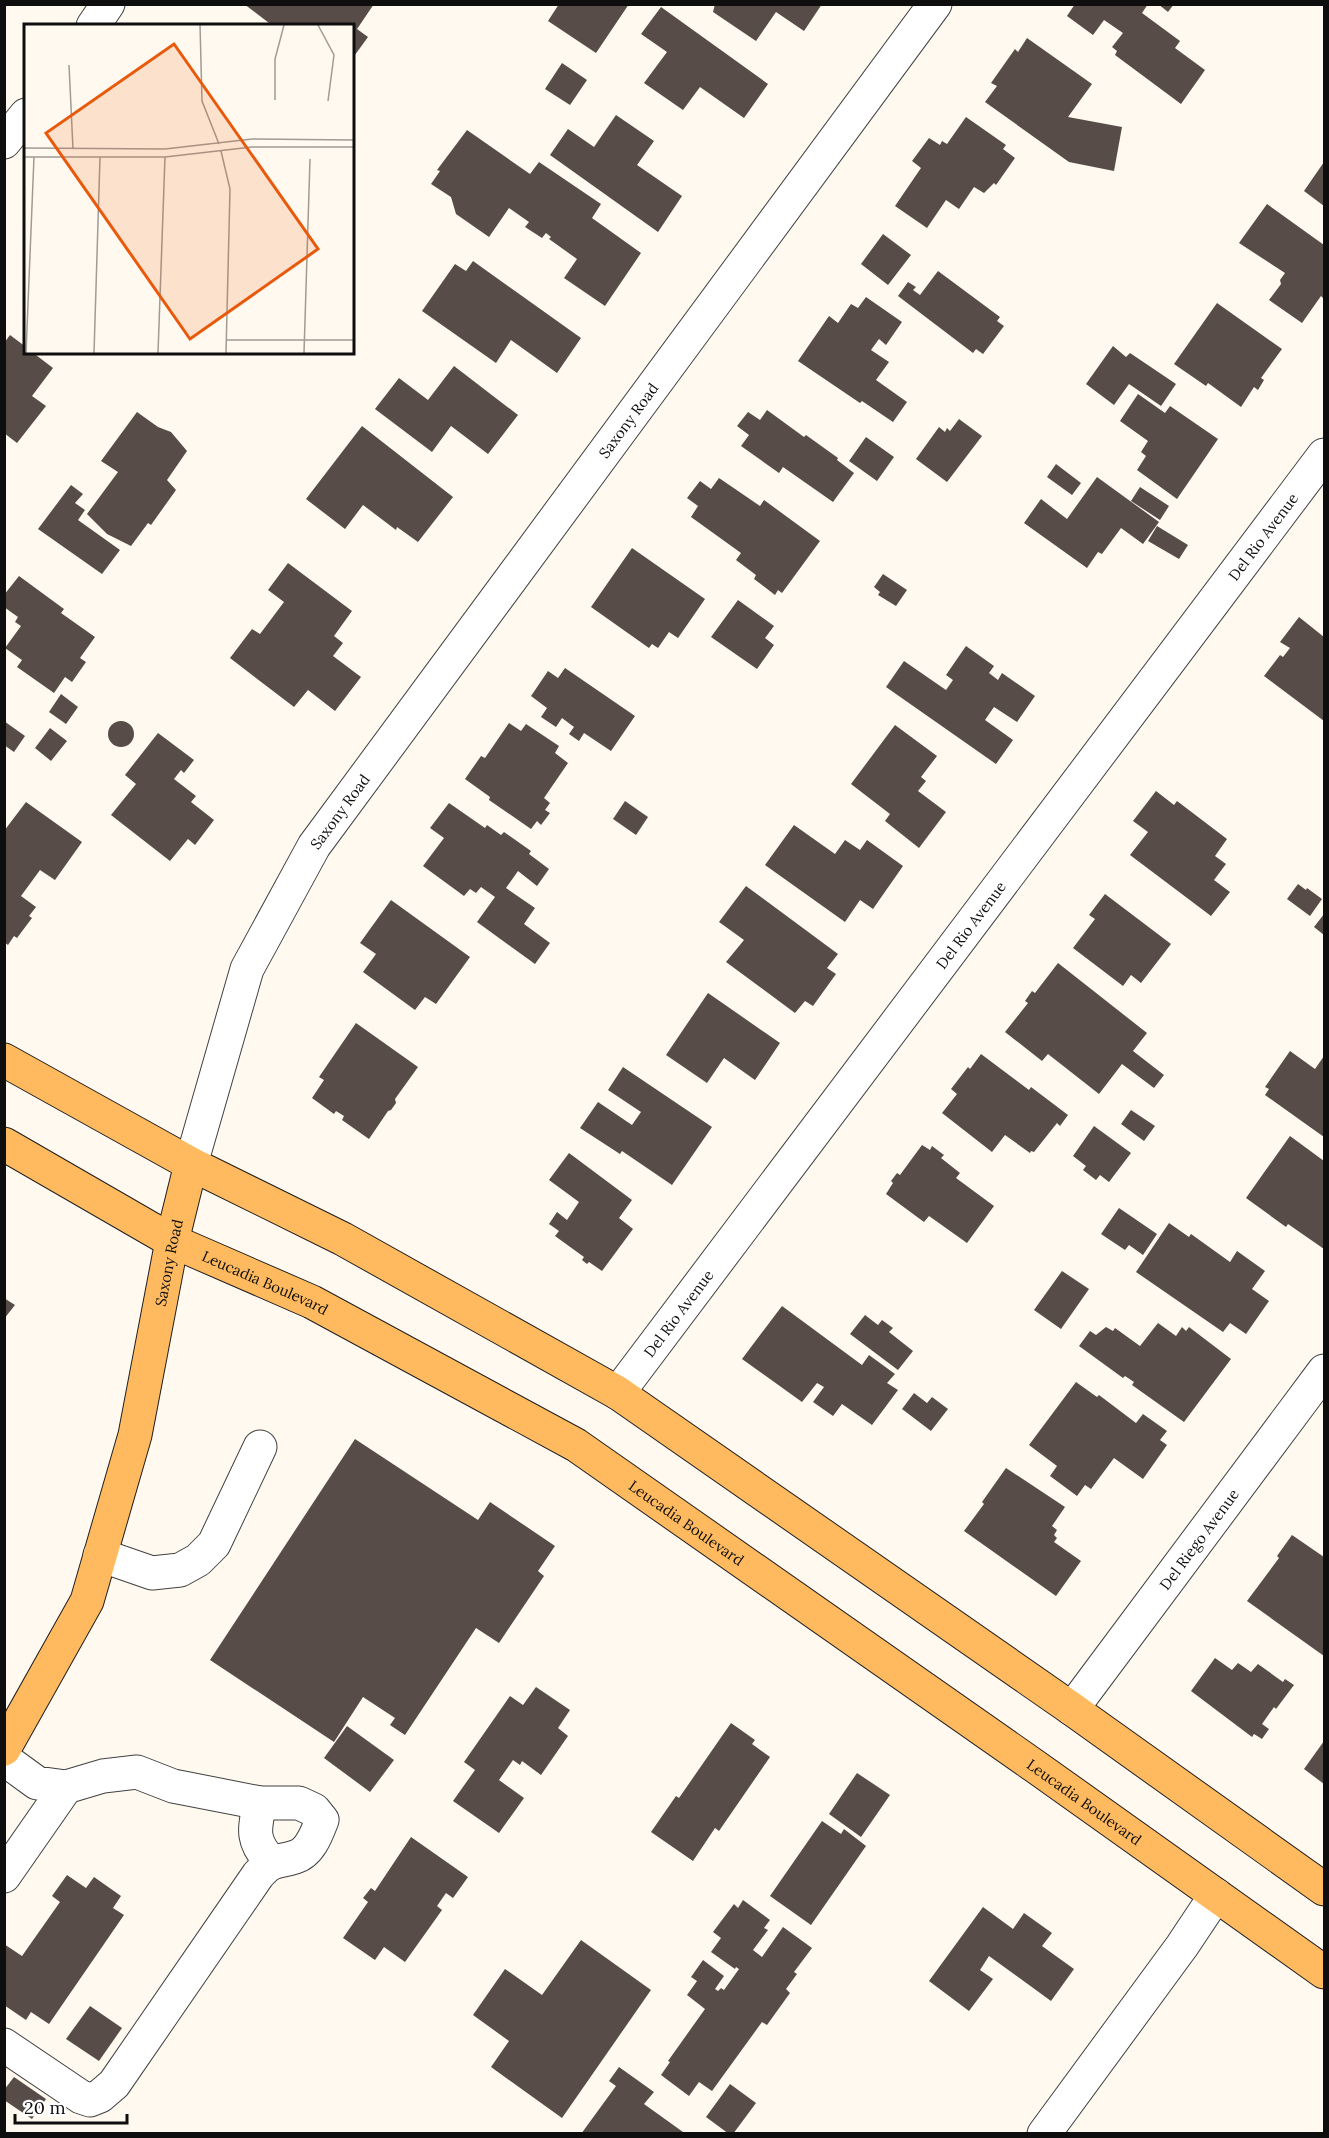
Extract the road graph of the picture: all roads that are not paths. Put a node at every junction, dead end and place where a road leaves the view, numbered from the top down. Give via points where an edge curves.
1 (108, 4) edge
2 (935, 4) edge
3 (94, 24) edge
4 (24, 117) edge
5 (4, 142) edge
6 (1324, 455) edge
7 (4, 1060) edge
8 (4, 1144) edge
9 (191, 1164) junction
10 (172, 1240) junction
11 (1324, 1371) edge
12 (618, 1393) junction
13 (260, 1447) dead end
14 (100, 1555) junction
15 (1072, 1709) junction
16 (4, 1749) edge
17 (4, 1759) edge
18 (66, 1787) junction
19 (260, 1803) junction
20 (272, 1863) junction
21 (4, 1876) edge
22 (1324, 1889) edge
23 (1216, 1895) junction
24 (1324, 1972) edge
25 (4, 2045) edge
26 (1044, 2133) edge

1 - 3 street
2 - 9 street, Saxony Road via 314,846 248,969
4 - 5 street
6 - 12 street, Del Rio Avenue
7 - 9 main road
8 - 10 main road, Leucadia Boulevard
9 - 10 main road, Saxony Road
9 - 12 main road via 343,1239
10 - 14 main road, Saxony Road via 135,1435
10 - 23 main road, Leucadia Boulevard via 312,1302 576,1445
11 - 15 street, Del Riego Avenue
12 - 15 main road
13 - 14 street via 214,1544 198,1560 180,1570 152,1573
14 - 16 main road, Saxony Road via 87,1601
15 - 22 main road
17 - 18 street via 37,1782
18 - 19 street via 103,1776 137,1772 173,1786
18 - 21 street
19 - 20 street via 254,1831 260,1850
19 - 20 street via 299,1803 314,1810 322,1820 315,1839 298,1857
20 - 25 street via 258,1875 114,2084 100,2096 90,2100 81,2097
23 - 24 main road, Leucadia Boulevard
23 - 26 street

